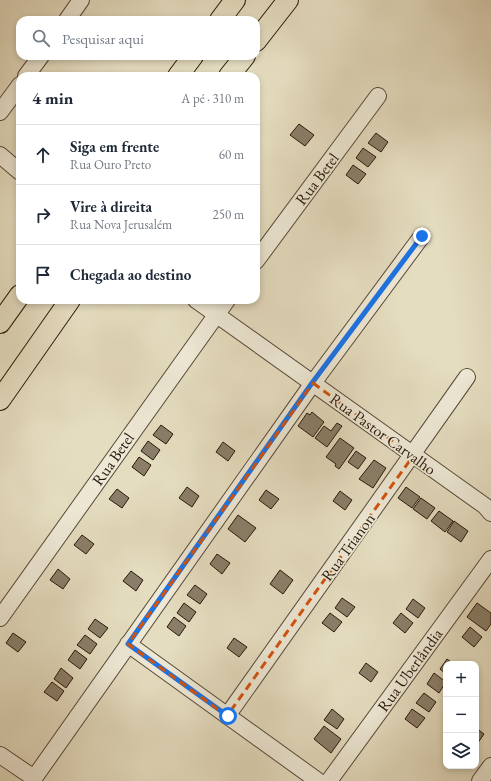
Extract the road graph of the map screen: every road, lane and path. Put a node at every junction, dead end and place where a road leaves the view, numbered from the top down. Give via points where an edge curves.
1 (81, 0) edge
2 (235, 0) edge
3 (288, 0) edge
4 (70, 16) edge
5 (223, 16) edge
6 (260, 36) edge
7 (38, 60) edge
8 (190, 60) edge
9 (242, 60) edge
10 (29, 72) edge
11 (181, 72) edge
12 (232, 72) edge
13 (16, 90) edge
14 (378, 96) dead end
15 (0, 112) edge
16 (0, 155) edge
17 (16, 169) edge
18 (422, 236) dead end
19 (260, 256) edge
20 (16, 301) edge
21 (67, 304) edge
22 (202, 304) edge
23 (224, 304) edge
24 (217, 313) junction
25 (0, 323) edge
26 (467, 377) dead end
27 (312, 383) junction
28 (0, 400) edge
29 (413, 456) junction
30 (491, 514) edge
31 (491, 559) edge
32 (0, 618) edge
33 (128, 644) junction
34 (228, 716) junction
35 (0, 755) edge
36 (491, 766) edge
37 (33, 780) edge
38 (318, 781) edge
39 (329, 781) edge
40 (480, 781) edge

1 - 4 street
2 - 5 main road
3 - 6 main road
7 - 10 street
8 - 11 main road
9 - 12 main road
13 - 15 street
14 - 19 street, Rua Betel
16 - 17 street
18 - 27 street
20 - 25 main road
21 - 28 main road
22 - 24 street, Rua Pastor Carvalho
23 - 24 street, Rua Betel
24 - 27 street, Rua Pastor Carvalho
24 - 32 street, Rua Betel
26 - 29 street, Rua Trianon
27 - 29 street, Rua Pastor Carvalho
27 - 33 street
29 - 30 street, Rua Pastor Carvalho via 485,506
29 - 34 street, Rua Trianon
31 - 39 street, Rua Uberlândia
33 - 34 street
33 - 37 street
34 - 38 street
35 - 37 street
36 - 40 street

